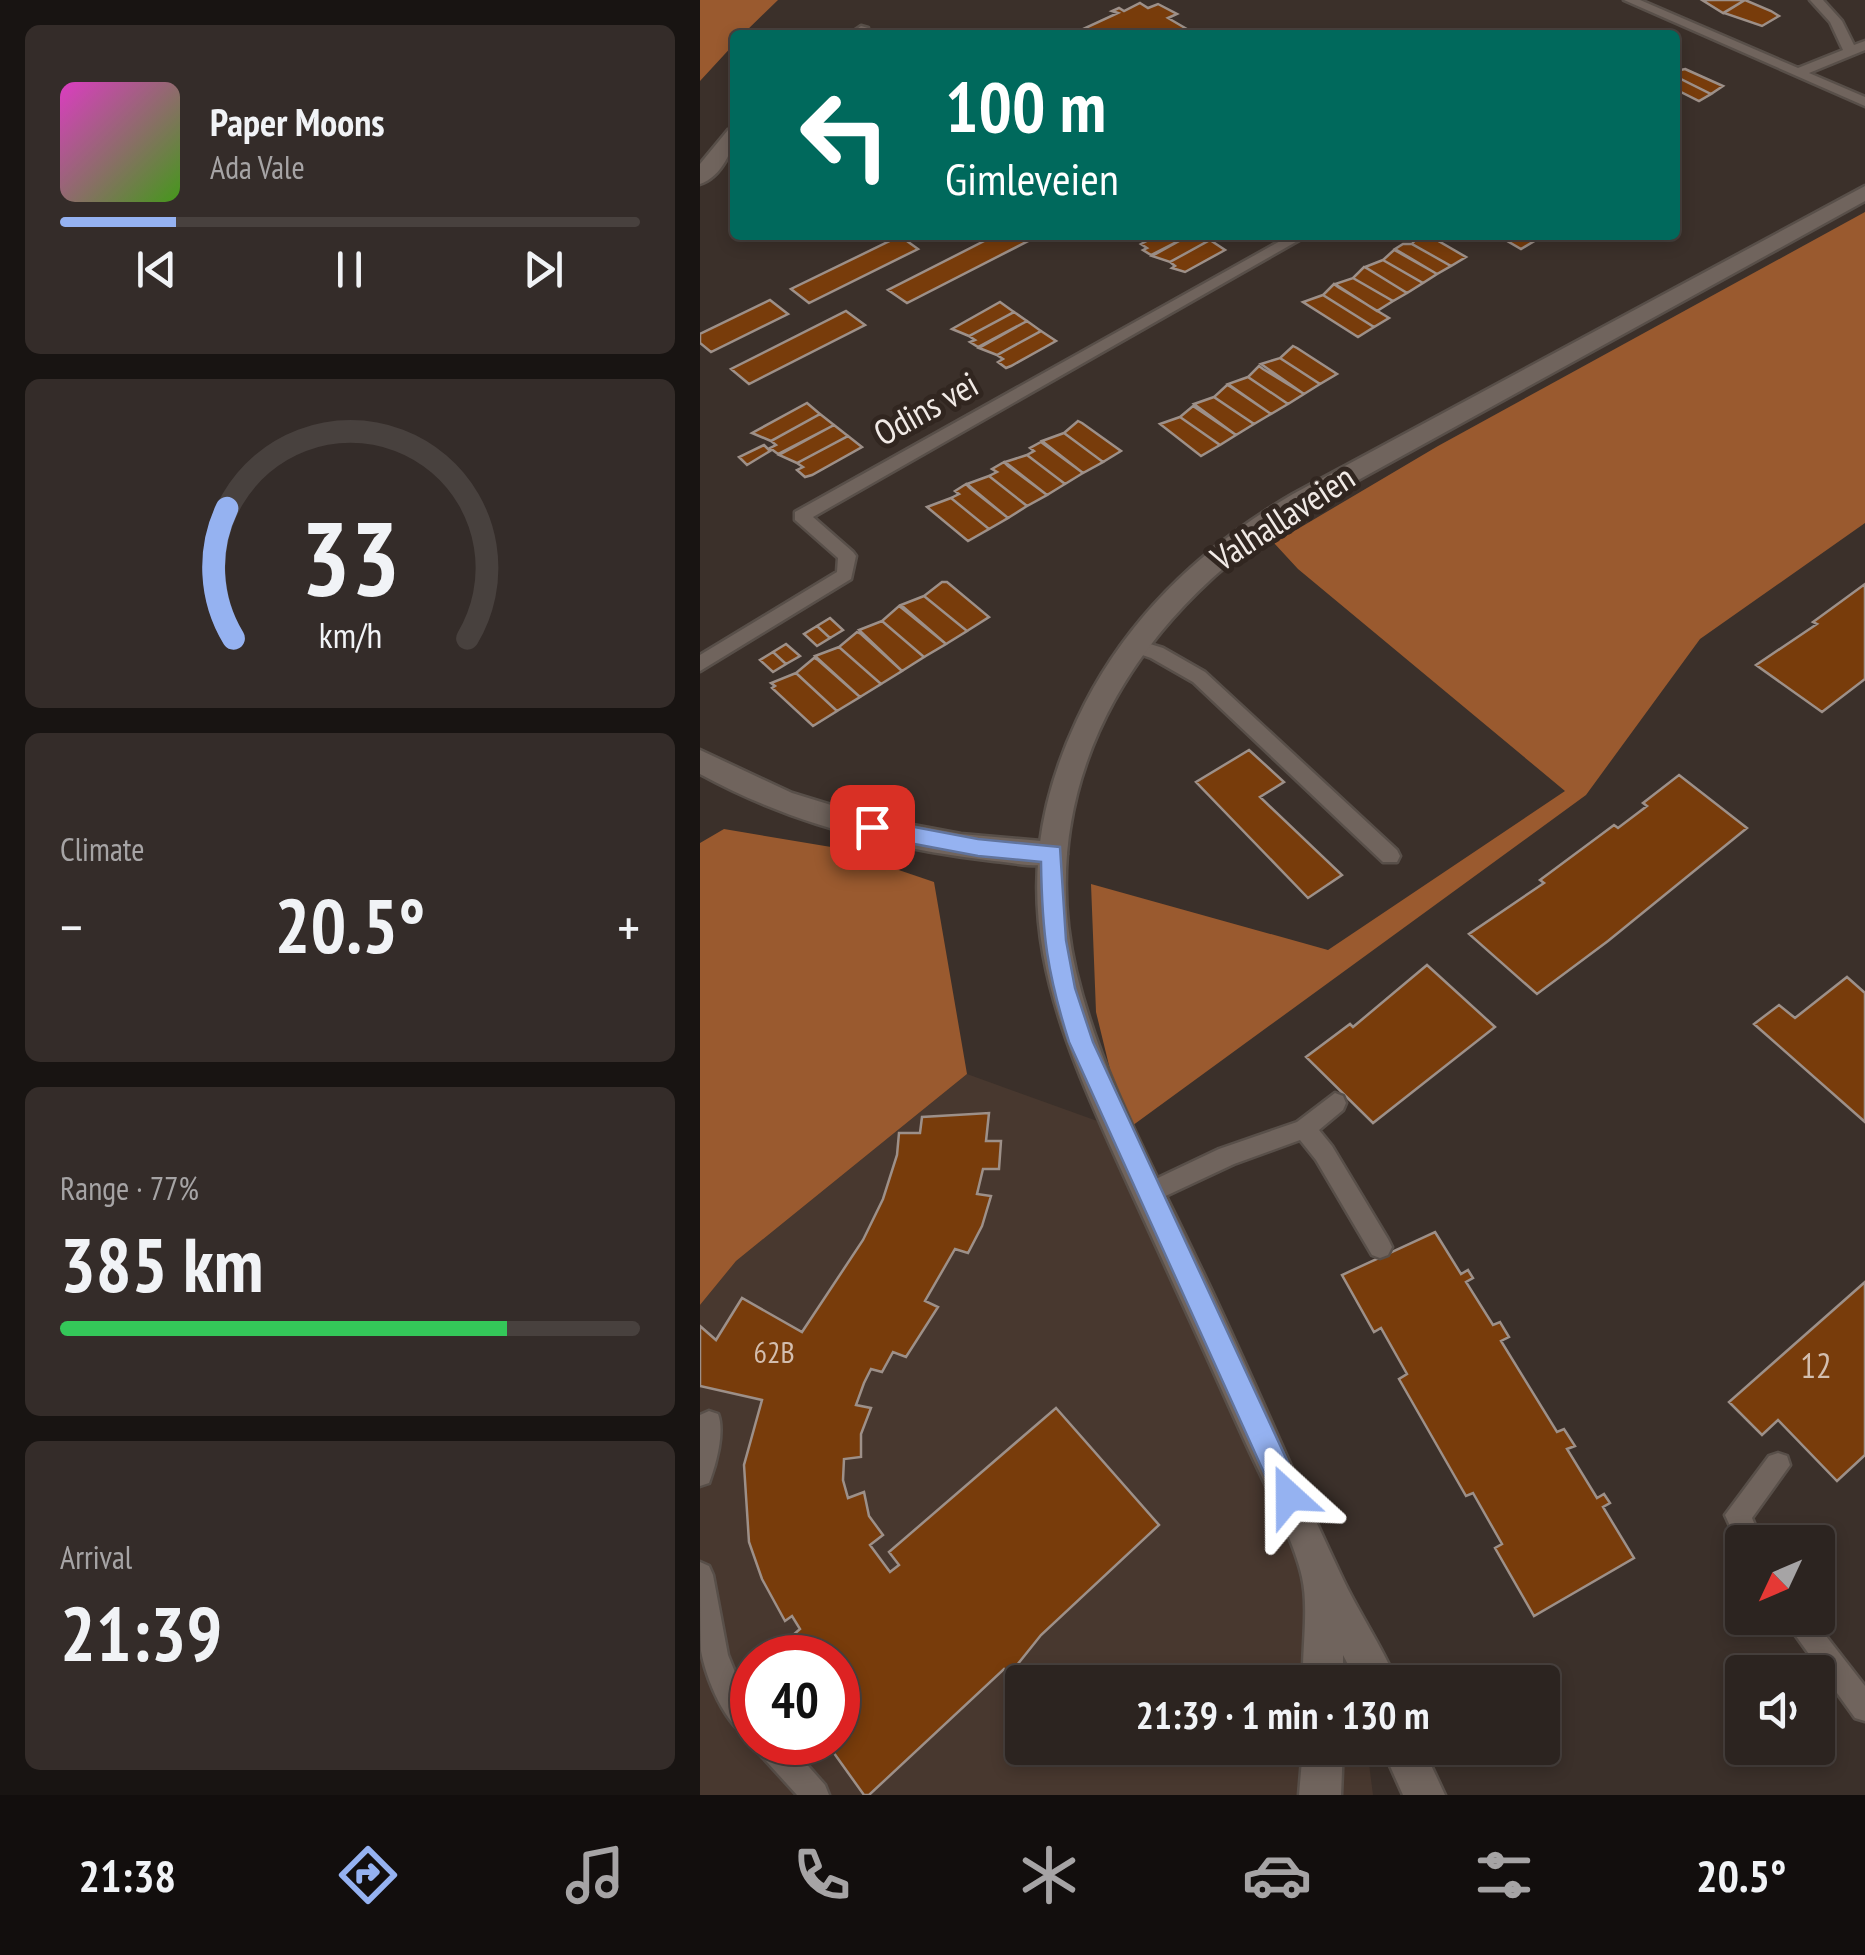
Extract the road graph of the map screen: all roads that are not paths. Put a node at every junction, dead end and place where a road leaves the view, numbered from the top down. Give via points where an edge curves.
1 (1630, 0) edge
2 (1816, 0) edge
3 (1865, 45) edge
4 (1850, 52) junction
5 (1798, 74) junction
6 (1865, 102) edge
7 (730, 140) edge
8 (700, 178) edge
9 (1865, 192) edge
10 (1293, 240) edge
11 (1134, 645) junction
12 (700, 664) edge
13 (700, 760) edge
14 (1052, 854) junction
15 (1390, 856) dead end
16 (1335, 1103) dead end
17 (1304, 1129) junction
18 (1149, 1193) junction
19 (1380, 1247) dead end
20 (709, 1423) dead end
21 (1778, 1465) dead end
22 (700, 1474) edge
23 (1742, 1525) edge
24 (700, 1576) edge
25 (1322, 1580) junction
26 (1809, 1635) edge
27 (1324, 1665) edge
28 (1370, 1665) edge
29 (730, 1689) edge
30 (1865, 1708) edge
31 (788, 1765) edge
32 (1321, 1765) edge
33 (1410, 1765) edge
34 (815, 1795) edge
35 (1320, 1795) edge
36 (1424, 1795) edge

1 - 5 lane via 1674,26
2 - 4 lane via 1836,21
3 - 4 lane
4 - 5 lane
5 - 6 lane
7 - 8 street
9 - 11 street, Valhallaveien via 1257,527 1185,586
10 - 12 lane, Odins vei via 801,516 848,556 845,575
11 - 14 street, Valhallaveien via 1075,754
11 - 15 lane via 1199,677
13 - 14 street via 784,802 846,822 978,848
14 - 18 street, Valhallaveien via 1050,898 1063,988
16 - 17 lane
17 - 18 lane
17 - 19 lane
18 - 25 street, Valhallaveien
20 - 22 lane
21 - 23 lane via 1738,1515
24 - 29 lane via 708,1637
25 - 27 street, Valhallaveien
25 - 28 street, Valhallaveien
26 - 30 lane
31 - 34 lane
32 - 35 street
33 - 36 street

